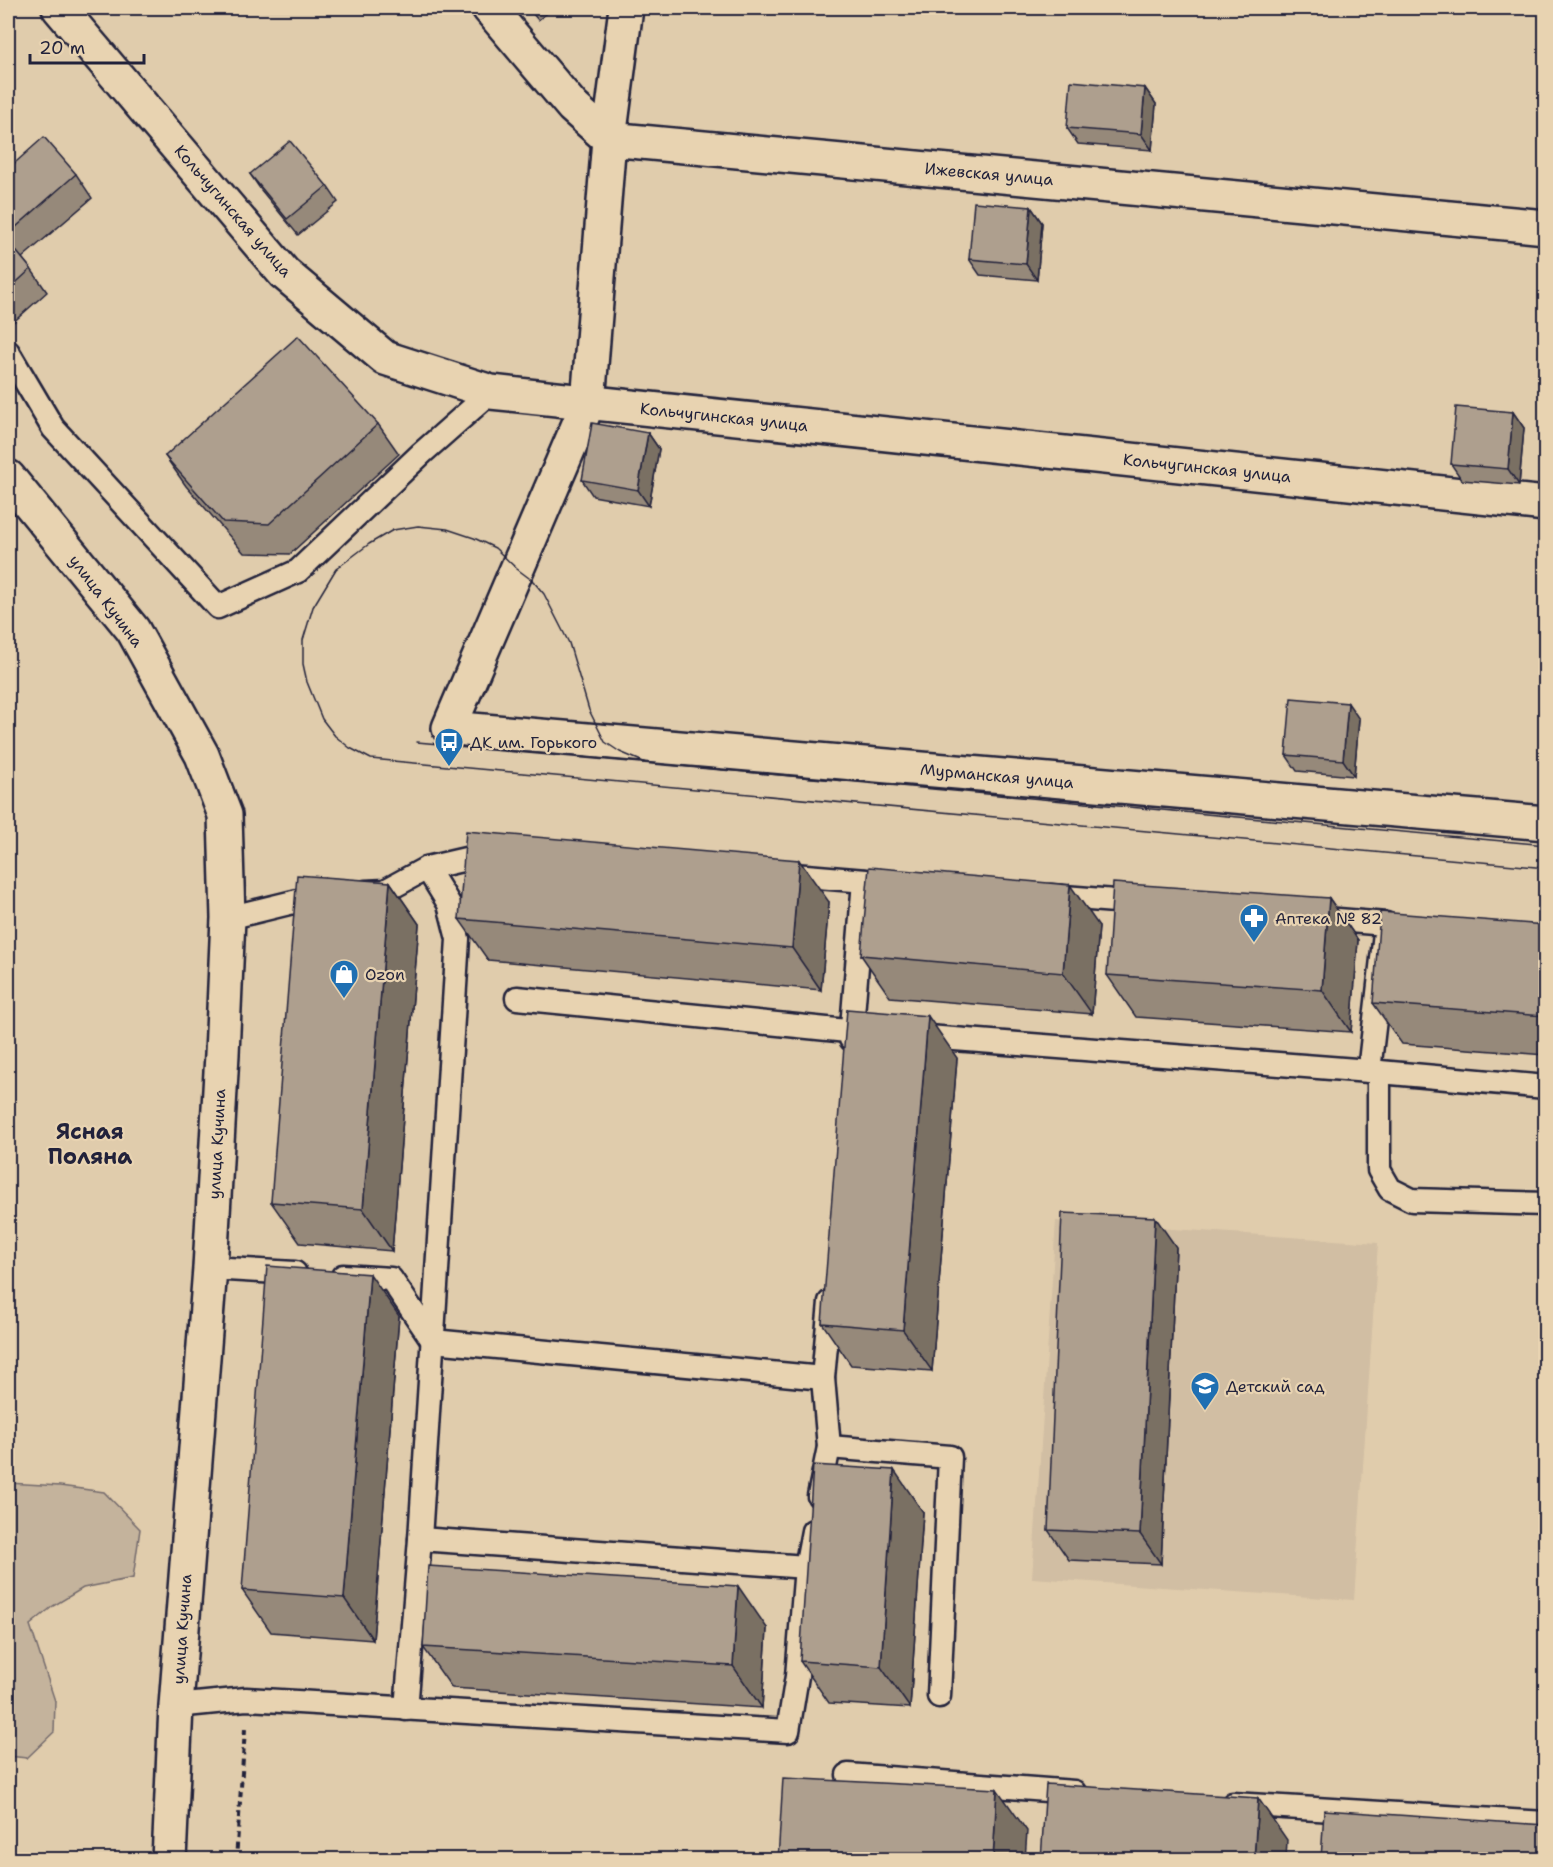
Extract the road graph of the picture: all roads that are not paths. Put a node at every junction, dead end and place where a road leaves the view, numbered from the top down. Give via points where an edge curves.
1 (59, 8) edge
2 (489, 8) edge
3 (626, 8) edge
4 (609, 139) junction
5 (1545, 226) edge
6 (8, 352) edge
7 (492, 392) junction
8 (588, 403) junction
9 (11, 488) edge
10 (1545, 504) edge
11 (1545, 823) edge
12 (519, 854) edge
13 (428, 868) junction
14 (757, 872) edge
15 (864, 881) junction
16 (900, 884) edge
17 (1030, 894) edge
18 (1161, 905) edge
19 (1291, 916) edge
20 (228, 918) junction
21 (517, 998) dead end
22 (852, 1032) junction
23 (850, 1055) edge
24 (1374, 1071) junction
25 (1545, 1087) edge
26 (1545, 1204) edge
27 (210, 1268) junction
28 (831, 1282) edge
29 (434, 1341) junction
30 (824, 1378) junction
31 (829, 1447) junction
32 (420, 1539) junction
33 (806, 1567) junction
34 (939, 1696) dead end
35 (176, 1706) junction
36 (406, 1709) junction
37 (848, 1775) dead end
38 (1096, 1794) edge
39 (1214, 1803) edge
40 (1545, 1823) edge
41 (169, 1860) edge

1 - 7 street, Кольчугинская улица via 284,273 385,358
2 - 4 street via 573,107
3 - 4 street
4 - 5 street, Ижевская улица
4 - 8 street
6 - 7 lane via 53,428 218,607 298,571
7 - 8 street, Кольчугинская улица
8 - 10 street, Кольчугинская улица
8 - 11 street, Мурманская улица via 449,728
9 - 20 street, улица Кучина via 133,630 202,754 225,815
12 - 13 lane via 495,852
13 - 20 lane via 385,891 326,894
13 - 29 lane via 449,904 458,939
14 - 15 lane
15 - 16 lane
15 - 22 lane
17 - 18 lane
19 - 24 lane via 1386,924
20 - 27 street, улица Кучина
21 - 22 lane
22 - 23 lane
22 - 24 lane
24 - 25 lane
24 - 26 lane via 1379,1170 1390,1189 1412,1200
27 - 29 lane via 392,1279
27 - 35 street, улица Кучина
28 - 30 lane
29 - 30 lane
29 - 32 lane
30 - 31 lane
31 - 33 lane
31 - 34 lane via 950,1457
32 - 33 lane
32 - 36 lane
33 - 36 lane via 788,1731
35 - 36 lane via 246,1699
35 - 41 street, улица Кучина
37 - 38 lane
39 - 40 lane via 1331,1821

